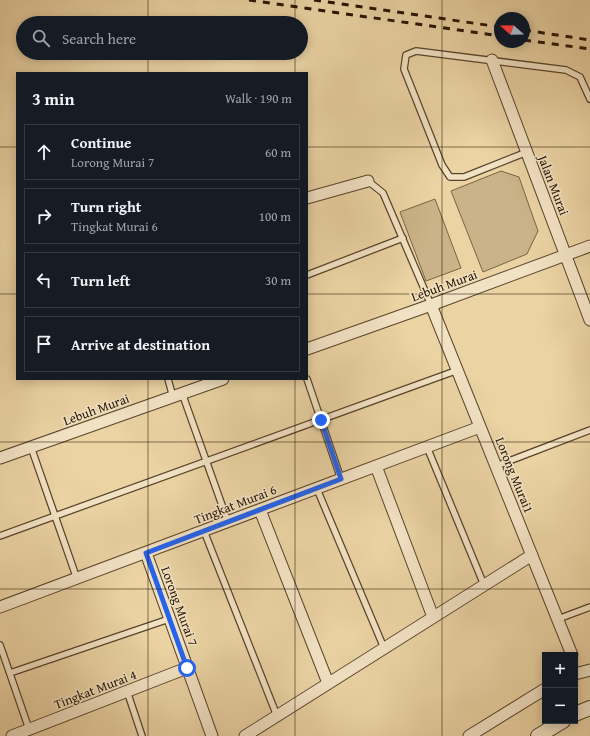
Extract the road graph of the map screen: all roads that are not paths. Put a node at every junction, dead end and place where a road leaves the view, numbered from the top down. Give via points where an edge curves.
1 (492, 60) junction
2 (590, 98) edge
3 (527, 152) junction
4 (368, 181) joint
5 (308, 198) edge
6 (403, 238) junction
7 (590, 246) edge
8 (566, 255) junction
9 (308, 275) edge
10 (431, 305) junction
11 (590, 320) edge
12 (308, 349) edge
13 (458, 370) junction
14 (169, 380) edge
15 (220, 380) edge
16 (307, 380) edge
17 (177, 395) junction
18 (321, 420) junction
19 (480, 427) junction
20 (590, 430) edge
21 (31, 447) junction
22 (427, 447) junction
23 (0, 458) edge
24 (206, 461) junction
25 (376, 466) junction
26 (496, 466) junction
27 (341, 479) junction
28 (317, 489) junction
29 (260, 510) junction
30 (55, 516) junction
31 (228, 522) junction
32 (204, 531) junction
33 (0, 536) edge
34 (146, 553) junction
35 (532, 555) junction
36 (77, 578) junction
37 (484, 585) junction
38 (0, 607) edge
39 (590, 607) edge
40 (433, 617) junction
41 (169, 619) junction
42 (558, 619) junction
43 (0, 645) edge
44 (384, 648) junction
45 (571, 652) edge
46 (187, 668) junction
47 (10, 673) junction
48 (328, 683) junction
49 (542, 691) edge
50 (127, 692) junction
51 (590, 708) edge
52 (578, 713) edge
53 (277, 716) junction
54 (558, 724) edge
55 (29, 729) junction
56 (12, 736) edge
57 (142, 736) edge
58 (212, 736) edge
59 (245, 736) edge
60 (469, 736) edge
61 (538, 736) edge

1 - 2 lane via 566,70 580,77
1 - 3 street, Jalan Murai
1 - 3 lane via 416,51 406,55 404,69 442,165 450,177 464,177
3 - 8 street, Jalan Murai
4 - 5 street
4 - 6 lane via 383,193
6 - 9 lane
6 - 10 lane
7 - 8 street, Lebuh Murai
8 - 10 street, Lebuh Murai
8 - 11 street, Jalan Murai
10 - 12 street, Lebuh Murai
10 - 13 street, Lorong Murai1
13 - 18 lane
13 - 19 street, Lorong Murai1
14 - 17 lane
15 - 17 street, Lebuh Murai
16 - 18 lane
17 - 21 street, Lebuh Murai
17 - 24 lane
18 - 24 lane
18 - 27 lane
19 - 22 street, Tingkat Murai 6
19 - 26 street, Lorong Murai1
20 - 26 lane
21 - 23 street, Lebuh Murai
21 - 30 lane
22 - 25 street, Tingkat Murai 6
22 - 37 lane
24 - 30 lane
24 - 31 lane
25 - 27 street, Tingkat Murai 6
25 - 40 street
26 - 35 street, Lorong Murai1
27 - 28 street, Tingkat Murai 6
28 - 29 street, Tingkat Murai 6
28 - 44 lane
29 - 31 street, Tingkat Murai 6
29 - 48 street
30 - 33 lane
30 - 36 lane
31 - 32 street, Tingkat Murai 6
32 - 34 street, Tingkat Murai 6
32 - 53 lane
34 - 36 street, Tingkat Murai 6
34 - 41 street, Lorong Murai 7
35 - 37 street
35 - 42 street, Lorong Murai1
36 - 38 street, Tingkat Murai 6
37 - 40 street
39 - 42 lane
40 - 44 street
41 - 46 street, Lorong Murai 7
41 - 47 lane
42 - 45 street, Lorong Murai1
43 - 47 lane
44 - 48 street
46 - 50 street, Tingkat Murai 4
46 - 58 street, Lorong Murai 7
47 - 55 lane
48 - 53 street
49 - 60 street
50 - 55 street, Tingkat Murai 4
50 - 57 lane
51 - 52 street
53 - 59 street
54 - 61 street
55 - 56 street, Tingkat Murai 4

